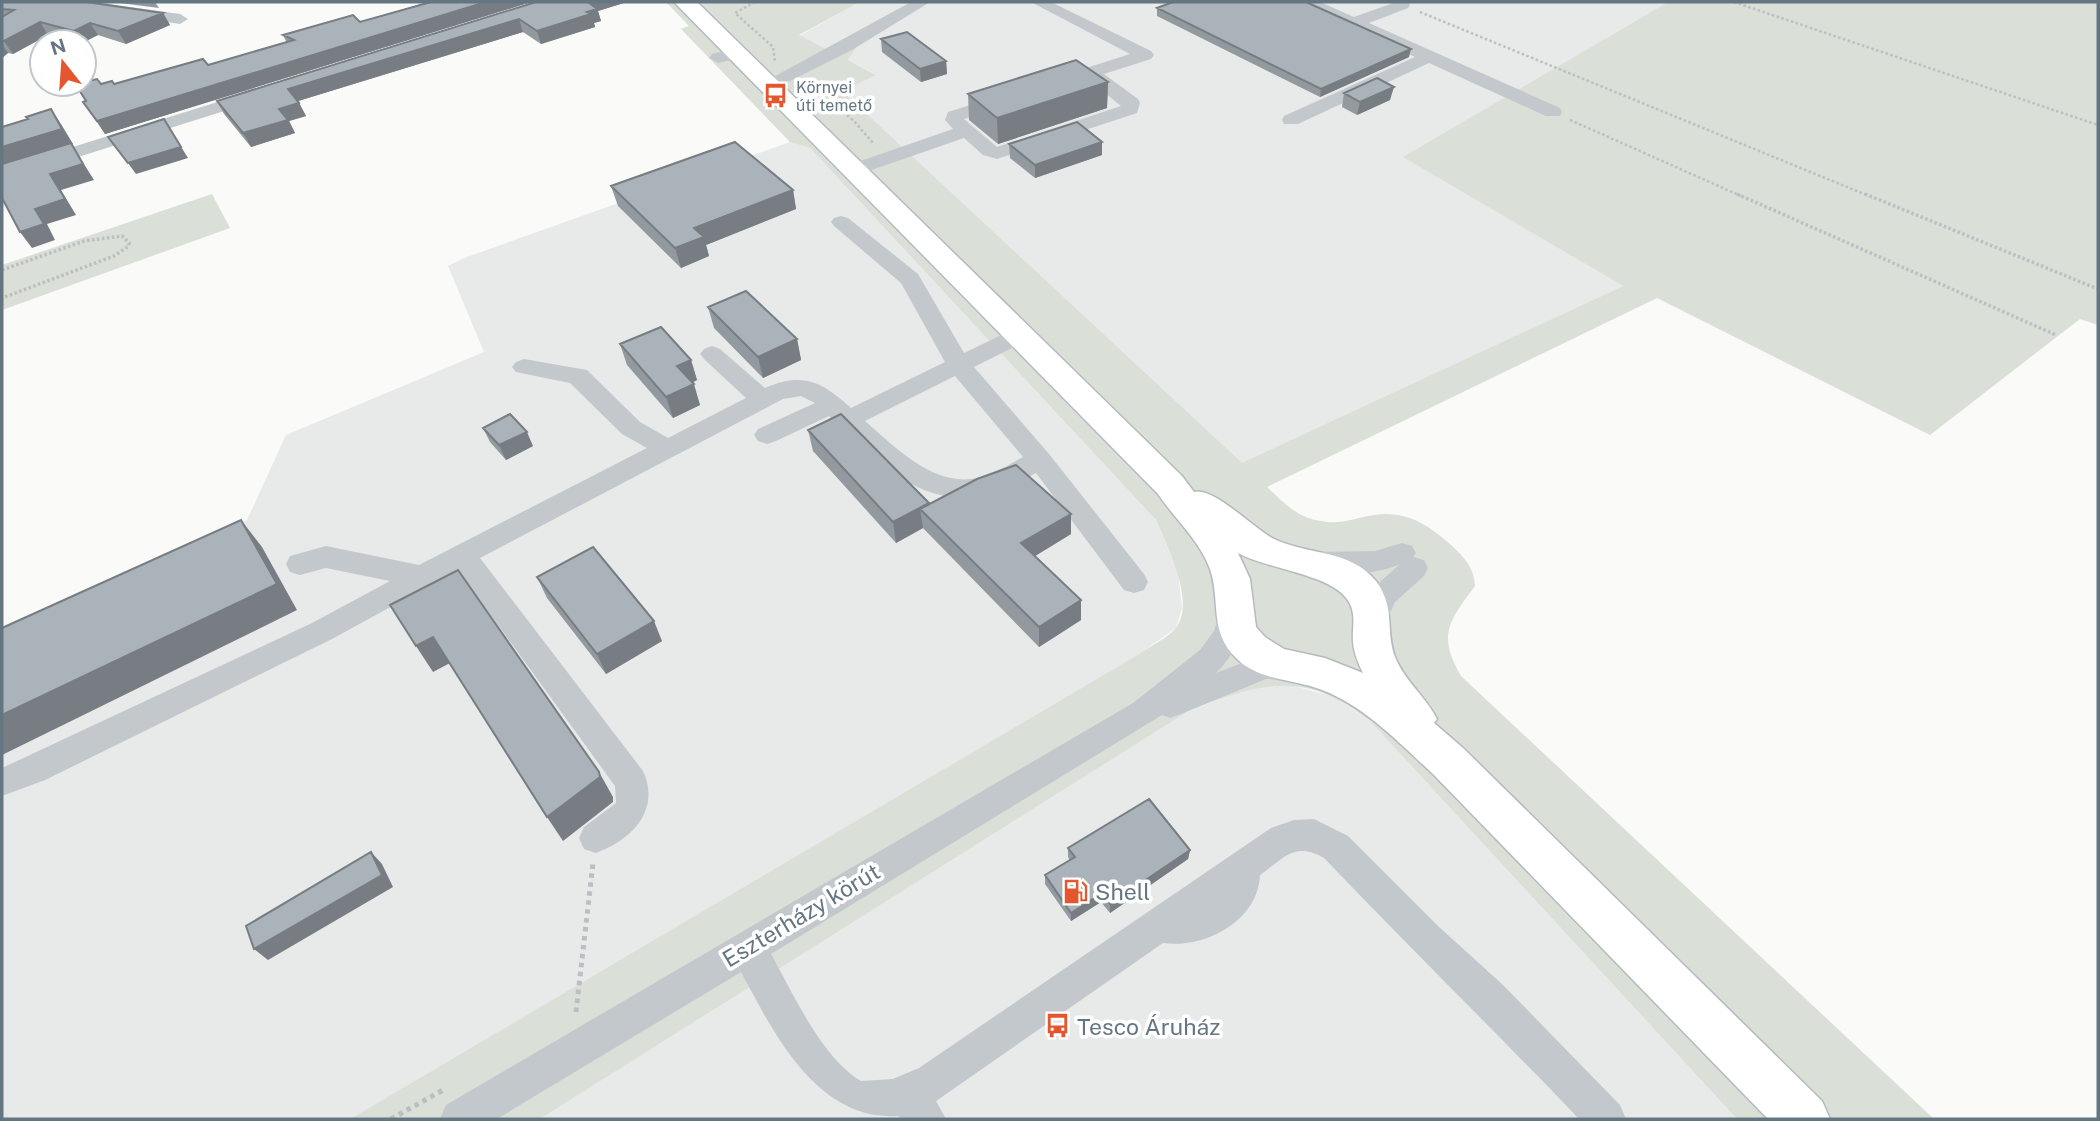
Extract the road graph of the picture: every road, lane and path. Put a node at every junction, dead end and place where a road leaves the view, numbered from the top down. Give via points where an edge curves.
1 (63, 2) edge
2 (685, 2) edge
3 (755, 2) edge
4 (922, 2) edge
5 (1039, 2) edge
6 (1307, 2) edge
7 (1734, 2) edge
8 (1402, 5) joint
9 (180, 19) dead end
10 (1354, 23) junction
11 (773, 47) dead end
12 (1428, 57) junction
13 (1091, 72) junction
14 (794, 73) junction
15 (768, 85) junction
16 (279, 88) edge
17 (1553, 112) joint
18 (1291, 120) dead end
19 (2098, 125) edge
20 (966, 131) junction
21 (865, 166) junction
22 (2, 175) edge
23 (841, 222) dead end
24 (2, 270) edge
25 (2098, 289) edge
26 (2, 298) edge
27 (1020, 335) junction
28 (2056, 335) dead end
29 (712, 354) dead end
30 (959, 365) junction
31 (524, 367) dead end
32 (762, 399) junction
33 (841, 411) junction
34 (767, 435) dead end
35 (666, 448) junction
36 (1040, 460) junction
37 (1170, 485) junction
38 (462, 555) junction
39 (1307, 562) junction
40 (300, 564) dead end
41 (422, 577) junction
42 (1134, 582) dead end
43 (1232, 605) junction
44 (1373, 627) junction
45 (1293, 669) junction
46 (1143, 712) junction
47 (1448, 761) junction
48 (2, 782) edge
49 (596, 838) joint
50 (747, 947) junction
51 (588, 1005) dead end
52 (576, 1012) junction
53 (565, 1018) dead end
54 (454, 1102) edge
55 (916, 1107) edge
56 (391, 1119) edge
57 (1606, 1119) edge
58 (1804, 1119) edge

1 - 9 street
2 - 15 main road via 728,56
3 - 11 path via 735,13
4 - 14 street
5 - 13 street via 1146,55
6 - 10 street
7 - 19 path
8 - 10 street
8 - 25 path
10 - 12 street
12 - 17 street
12 - 18 street
13 - 20 street via 955,116
13 - 20 street via 1131,103 1130,109 1006,152 990,151
14 - 15 street
14 - 21 path via 869,137 876,148
15 - 21 main road
16 - 22 street
17 - 28 path
20 - 21 street
21 - 27 main road
23 - 30 street via 910,279
24 - 26 path via 84,241 122,236 129,243 114,256
27 - 30 street
27 - 37 main road
29 - 32 street
30 - 33 street
30 - 36 street
31 - 35 street via 578,376 631,428
32 - 33 street via 801,388 818,392
32 - 35 street
33 - 34 street
33 - 36 street via 891,459 937,486 982,486
35 - 38 street
36 - 42 street
37 - 39 main road via 1191,495 1251,543
37 - 43 main road via 1217,548 1231,579
38 - 41 street
38 - 49 street via 631,780 636,798 630,813
39 - 43 main road via 1273,562 1255,570 1241,582
39 - 44 main road via 1339,572 1356,584 1368,601
39 - 44 street via 1408,560 1383,596
40 - 41 street via 327,557
41 - 48 street via 321,631
43 - 45 main road via 1238,632 1251,648
43 - 46 street, Eszterházy körút via 1231,627 1223,646
44 - 45 main road via 1365,650 1352,661 1314,671
44 - 47 main road via 1375,654 1387,678
45 - 46 street, Eszterházy körút via 1251,671 1164,708
45 - 47 main road via 1334,677 1353,687
46 - 50 street, Eszterházy körút
47 - 58 main road
49 - 52 path
50 - 54 street, Eszterházy körút
50 - 55 street via 835,1088 865,1101
51 - 52 path
52 - 53 path
54 - 56 path
55 - 57 street via 962,1062 1159,925 1181,928 1209,920 1230,904 1238,876 1283,839 1314,834 1356,866

